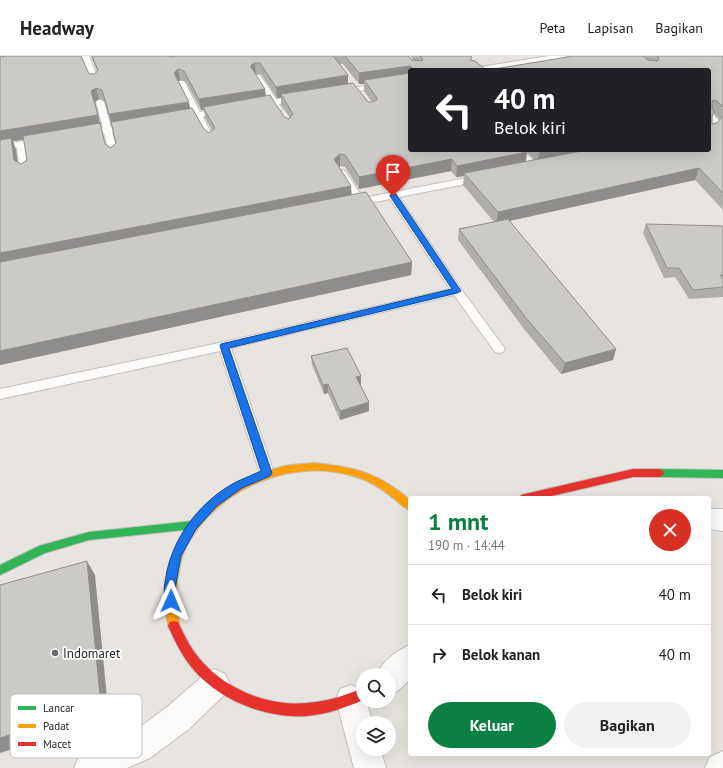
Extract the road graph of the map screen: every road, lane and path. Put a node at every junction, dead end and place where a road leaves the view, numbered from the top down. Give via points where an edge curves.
1 (85, 56) edge
2 (563, 56) edge
3 (504, 68) edge
4 (257, 77) edge
5 (408, 80) edge
6 (95, 81) edge
7 (181, 83) edge
8 (354, 86) junction
9 (334, 93) edge
10 (304, 97) edge
11 (364, 99) edge
12 (100, 102) edge
13 (274, 102) junction
14 (251, 106) edge
15 (228, 110) edge
16 (198, 114) junction
17 (281, 114) edge
18 (711, 117) edge
19 (168, 120) edge
20 (138, 125) edge
21 (711, 129) edge
22 (108, 130) junction
23 (76, 135) edge
24 (53, 139) edge
25 (211, 140) edge
26 (21, 145) junction
27 (0, 148) edge
28 (521, 152) edge
29 (114, 155) edge
30 (341, 170) edge
31 (520, 170) edge
32 (25, 172) edge
33 (491, 176) edge
34 (393, 196) junction
35 (361, 202) junction
36 (345, 205) edge
37 (457, 291) junction
38 (224, 346) junction
39 (499, 349) dead end
40 (0, 394) edge
41 (267, 473) junction
42 (723, 474) edge
43 (534, 496) edge
44 (408, 504) edge
45 (711, 519) edge
46 (723, 520) edge
47 (193, 525) junction
48 (0, 570) edge
49 (408, 661) edge
50 (396, 673) edge
51 (215, 684) junction
52 (356, 697) edge
53 (142, 745) edge
54 (366, 756) edge
55 (113, 758) edge
56 (90, 768) edge
57 (370, 768) edge

1 - 6 lane
2 - 3 lane
4 - 13 lane
5 - 8 lane
7 - 16 lane
8 - 9 lane
8 - 11 lane
10 - 13 lane
12 - 22 lane
13 - 14 lane
13 - 17 lane
15 - 16 lane
16 - 19 lane
16 - 25 lane
18 - 21 lane via 717,123
20 - 22 lane
22 - 23 lane
22 - 29 lane
24 - 26 lane
26 - 27 lane
26 - 32 lane
28 - 31 lane via 539,166
30 - 35 lane
33 - 34 lane
34 - 35 lane
34 - 37 lane
35 - 36 lane
37 - 38 lane
37 - 39 lane
38 - 40 lane
38 - 41 lane
41 - 44 street via 300,466 334,468 366,476 395,492
41 - 47 street via 239,485 213,503
42 - 43 street via 633,474
45 - 46 street
47 - 48 street via 89,536 43,550
47 - 51 street via 176,556 173,569 169,589 173,624 189,656
49 - 50 street
51 - 52 street via 245,700 279,708 316,709
51 - 53 street via 178,718
54 - 57 street
55 - 56 street

